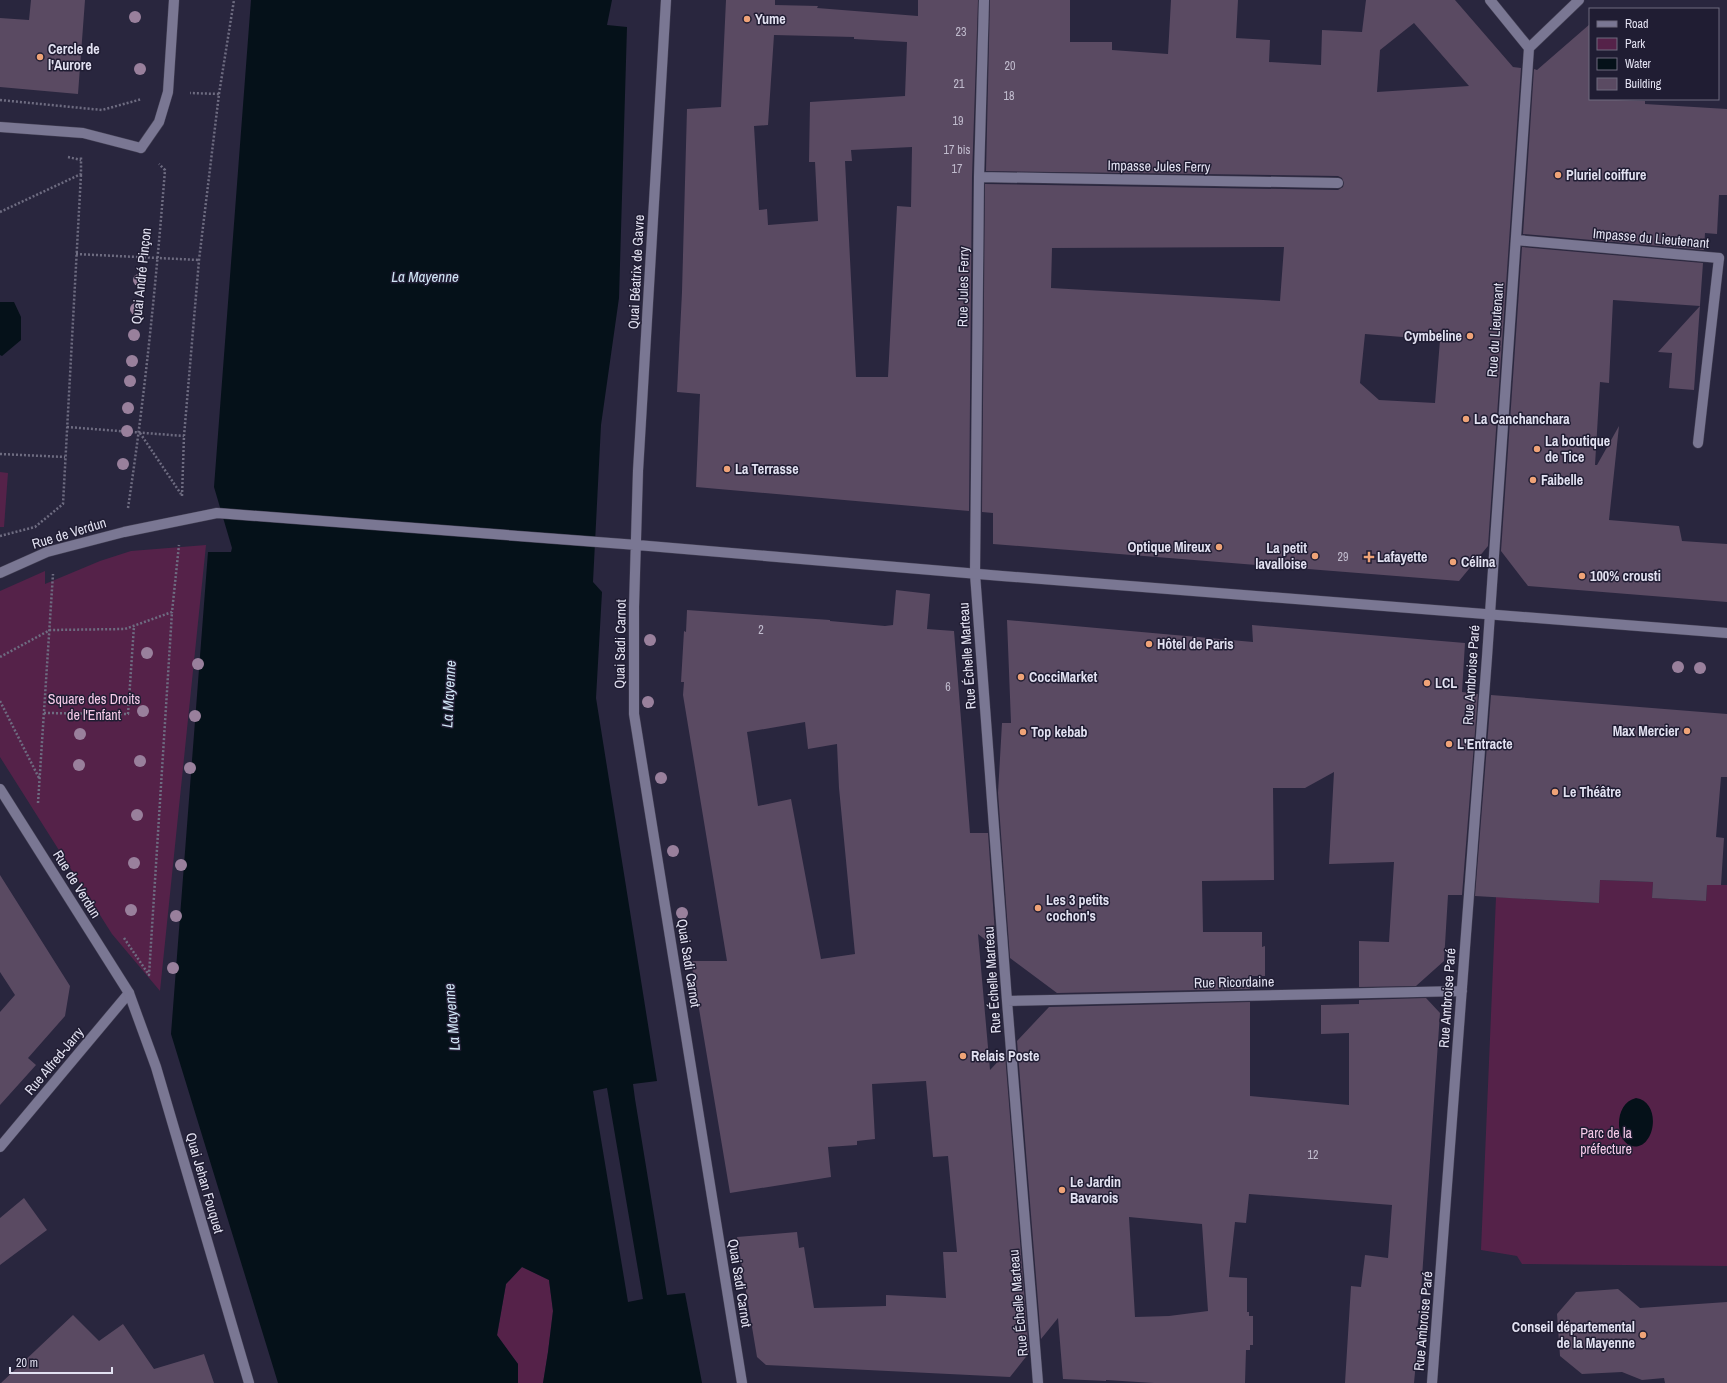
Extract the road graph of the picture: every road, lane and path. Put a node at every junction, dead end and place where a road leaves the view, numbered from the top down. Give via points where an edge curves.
1 (174, 0) edge
2 (234, 0) edge
3 (666, 0) edge
4 (984, 0) edge
5 (1490, 0) edge
6 (1579, 0) edge
7 (1529, 48) junction
8 (168, 92) junction
9 (219, 94) junction
10 (0, 100) edge
11 (0, 128) edge
12 (141, 148) junction
13 (81, 160) dead end
14 (80, 174) junction
15 (979, 177) junction
16 (1338, 183) dead end
17 (0, 212) edge
18 (1516, 240) junction
19 (76, 254) junction
20 (158, 259) junction
21 (199, 260) junction
22 (67, 427) junction
23 (140, 433) junction
24 (184, 436) junction
25 (1698, 443) dead end
26 (0, 454) edge
27 (65, 457) junction
28 (182, 495) junction
29 (217, 513) junction
30 (180, 520) junction
31 (124, 532) junction
32 (0, 536) edge
33 (637, 545) junction
34 (0, 573) edge
35 (975, 574) junction
36 (172, 612) junction
37 (1490, 615) junction
38 (134, 626) junction
39 (50, 630) junction
40 (1727, 633) edge
41 (0, 657) edge
42 (0, 701) edge
43 (44, 713) junction
44 (39, 778) junction
45 (0, 789) edge
46 (41, 808) dead end
47 (123, 937) dead end
48 (1462, 991) junction
49 (129, 993) junction
50 (1007, 1001) junction
51 (0, 1147) edge
52 (249, 1383) edge
53 (742, 1383) edge
54 (1038, 1383) edge
55 (1432, 1383) edge

1 - 8 street
2 - 9 path
3 - 33 street, Quai Béatrix de Gavre via 638,471
4 - 15 street, Rue Jules Ferry
5 - 7 street
6 - 7 street
7 - 18 street, Rue du Lieutenant
8 - 9 path
8 - 10 path via 102,110
8 - 12 street via 158,122
9 - 21 path
11 - 12 street via 83,133
12 - 20 path, Quai André Pinçon via 165,170
13 - 14 path
14 - 17 path
14 - 19 path
15 - 16 street, Impasse Jules Ferry
15 - 35 street, Rue Jules Ferry
18 - 25 street, Impasse du Lieutenant via 1719,258
18 - 37 street, Rue du Lieutenant
19 - 20 path
19 - 22 path
20 - 21 path
20 - 23 path, Quai André Pinçon
21 - 24 path
22 - 23 path
22 - 27 path
23 - 24 path
23 - 28 path
23 - 31 path, Quai André Pinçon
24 - 28 path
26 - 27 path
27 - 32 path via 63,504 36,527
28 - 29 path
29 - 30 street, Rue de Verdun
29 - 33 street, Rue de Verdun
30 - 31 street, Rue de Verdun
30 - 36 path
31 - 34 street, Rue de Verdun via 47,552
33 - 35 street, Rue de Verdun
33 - 53 street, Quai Sadi Carnot via 634,714
35 - 37 street, Rue de Verdun
35 - 50 street, Rue Échelle Marteau
36 - 38 path
36 - 47 path via 149,974
37 - 40 street, Rue de Verdun
37 - 48 street, Rue Ambroise Paré
38 - 39 path via 125,629
38 - 43 path via 128,714
39 - 41 path
39 - 43 path
42 - 44 path
43 - 44 path
44 - 46 path via 37,801
45 - 49 street, Rue de Verdun
48 - 50 street, Rue Ricordaine
48 - 55 street, Rue Ambroise Paré
49 - 51 street, Rue Alfred-Jarry
49 - 52 street, Quai Jehan Fouquet via 156,1067
50 - 54 street, Rue Échelle Marteau

